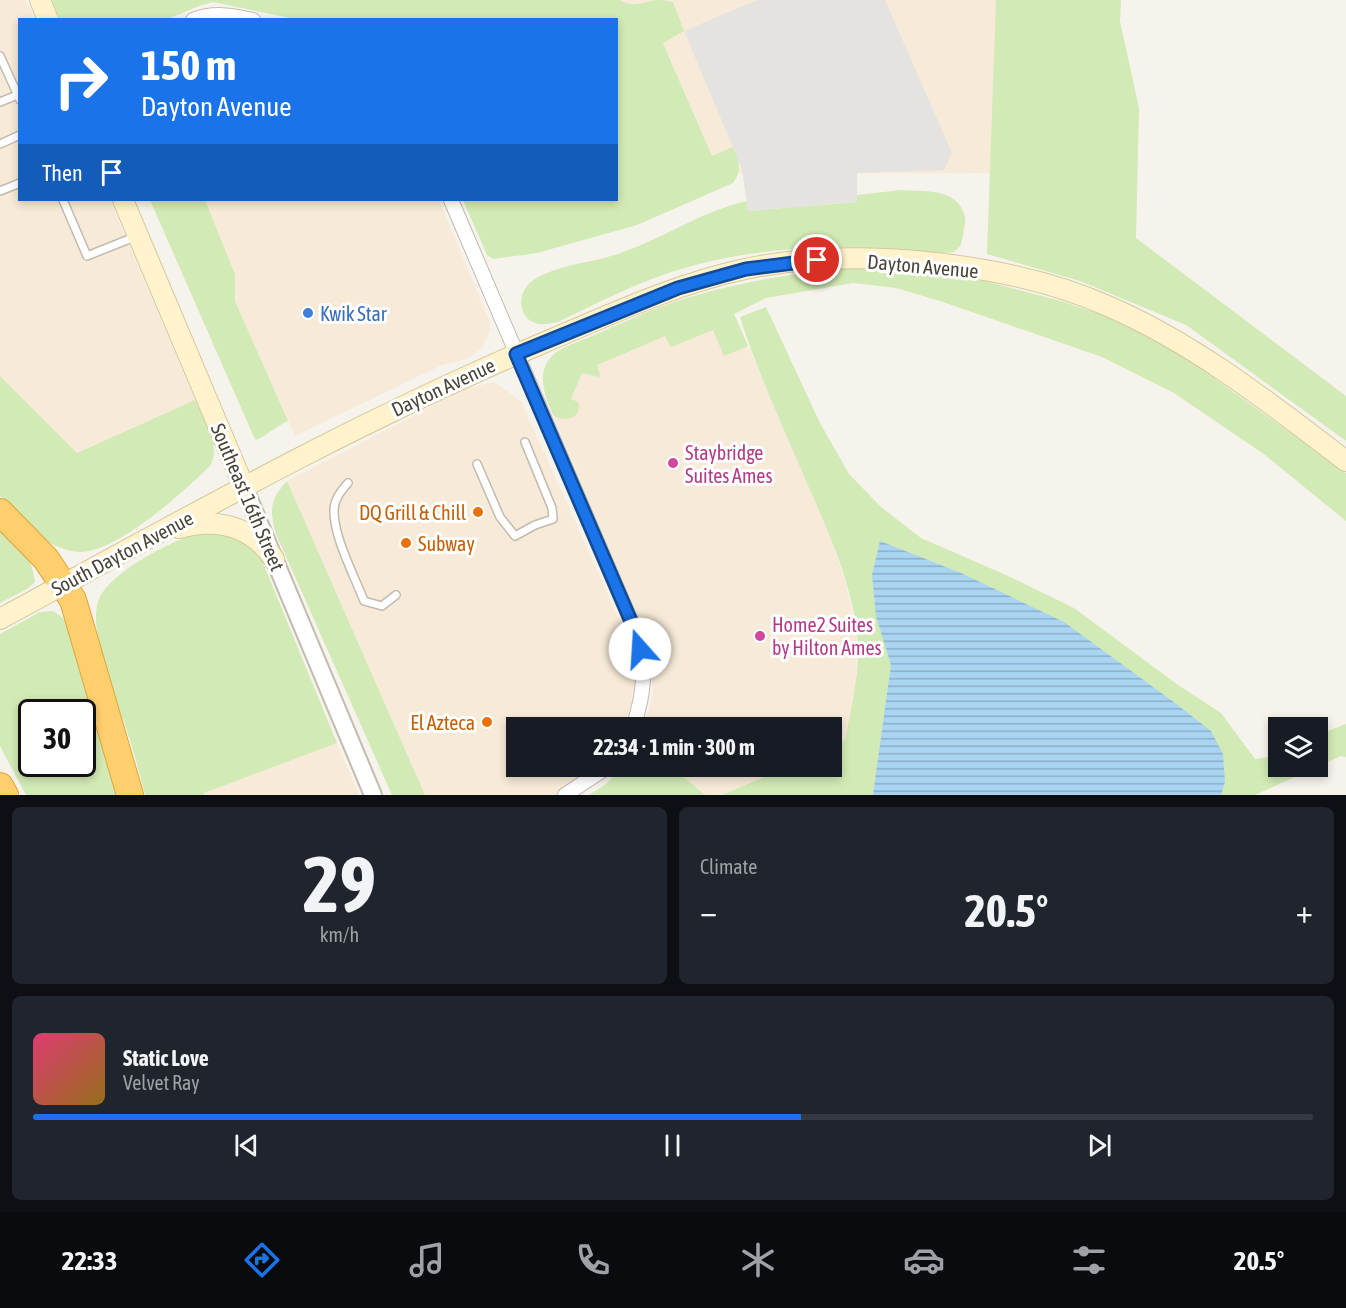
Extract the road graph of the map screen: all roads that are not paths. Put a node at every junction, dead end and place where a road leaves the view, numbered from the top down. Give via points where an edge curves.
1 (40, 0) edge
2 (47, 18) edge
3 (198, 18) edge
4 (243, 18) edge
5 (0, 56) edge
6 (18, 94) edge
7 (18, 96) edge
8 (0, 102) edge
9 (18, 136) edge
10 (0, 144) edge
11 (18, 184) edge
12 (0, 191) edge
13 (63, 201) edge
14 (123, 201) edge
15 (451, 201) edge
16 (138, 236) junction
17 (516, 354) junction
18 (525, 442) dead end
19 (1346, 461) edge
20 (477, 464) dead end
21 (348, 483) dead end
22 (244, 487) junction
23 (0, 512) edge
24 (156, 535) junction
25 (274, 559) junction
26 (64, 584) junction
27 (396, 595) dead end
28 (0, 619) edge
29 (636, 717) edge
30 (592, 777) edge
31 (0, 786) edge
32 (5, 795) edge
33 (130, 795) edge
34 (373, 795) edge
35 (565, 795) edge

1 - 2 main road
3 - 4 street via 218,13
5 - 6 lane
7 - 8 lane
9 - 10 lane
11 - 12 lane
13 - 16 lane via 87,256
14 - 16 main road, Southeast 16th Street
15 - 17 street
16 - 22 main road, Southeast 16th Street
17 - 19 main road, Dayton Avenue via 678,288 746,269 817,260 888,260 968,267 1052,286 1109,306 1177,341 1238,380
17 - 22 main road, Dayton Avenue via 347,432
17 - 29 street via 637,635 644,663 644,687
18 - 20 lane via 553,519 515,536 500,517
21 - 27 lane via 338,495 334,510 337,531 364,601 382,606
22 - 24 main road, South Dayton Avenue
22 - 25 street, Southeast 16th Street
23 - 26 highway via 46,559
24 - 25 main road via 206,524 233,527 256,538
24 - 26 main road, South Dayton Avenue
25 - 34 street, Southeast 16th Street
26 - 28 main road, South Dayton Avenue
26 - 33 highway via 73,600
30 - 35 street
31 - 32 highway

